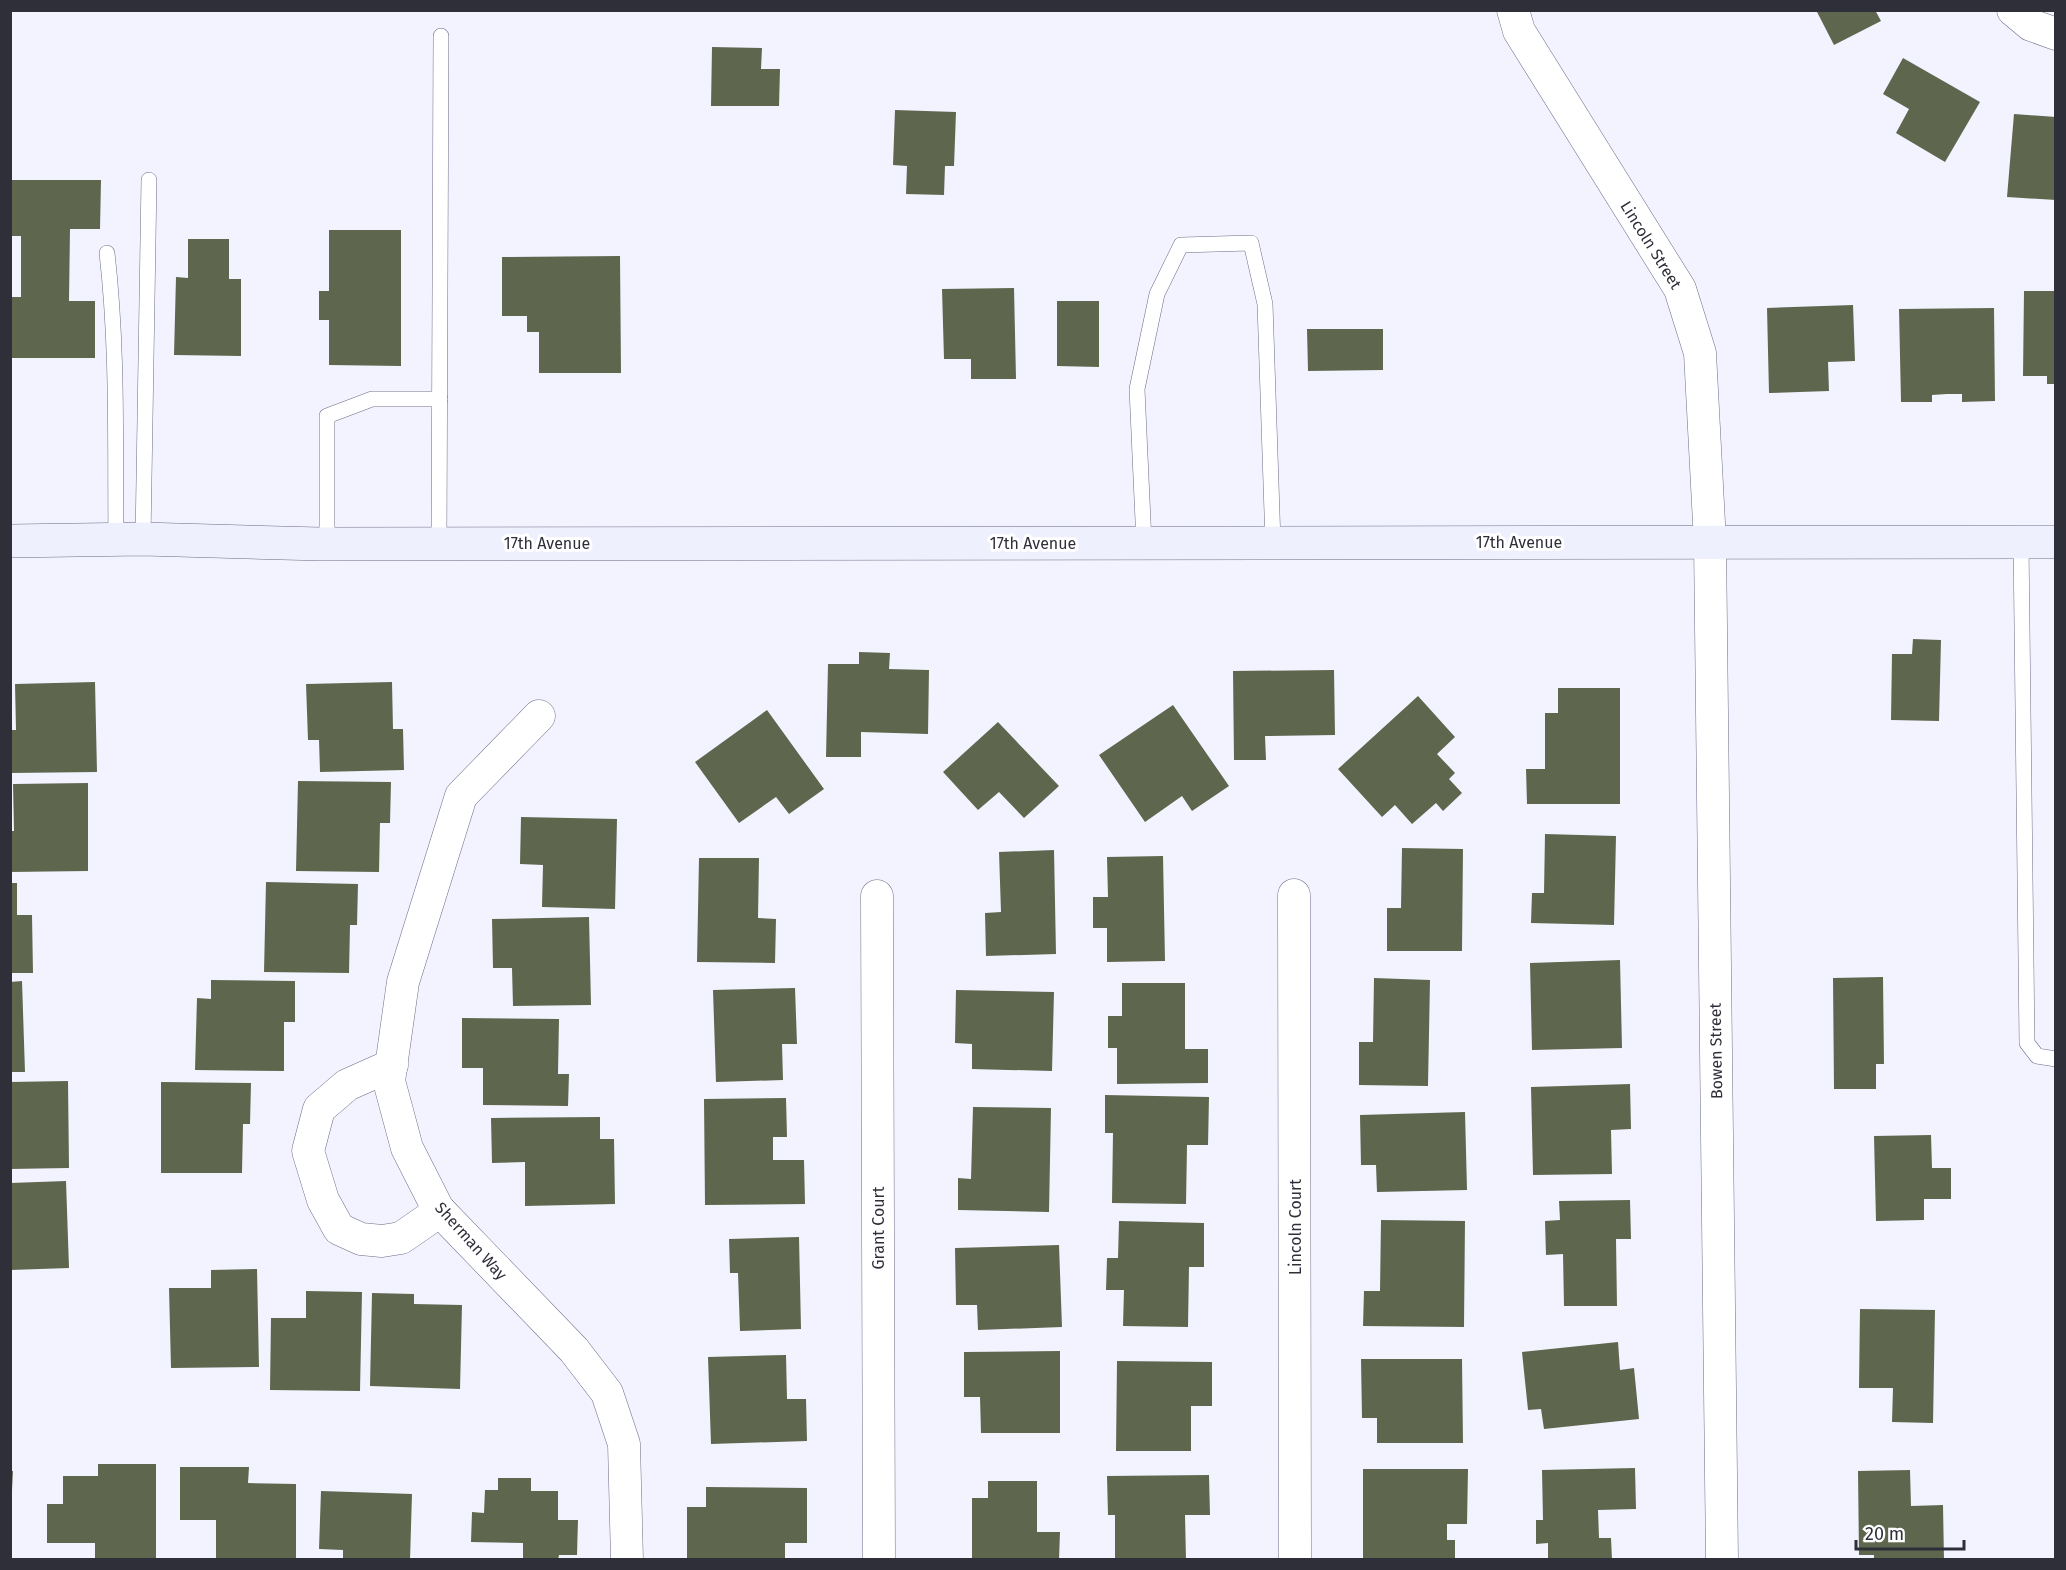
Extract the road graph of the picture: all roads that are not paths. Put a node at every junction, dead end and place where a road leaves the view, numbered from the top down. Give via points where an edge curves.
1 (1513, 10) edge
2 (2013, 10) edge
3 (2055, 34) edge
4 (441, 36) dead end
5 (149, 180) dead end
6 (107, 253) dead end
7 (440, 399) junction
8 (129, 539) junction
9 (10, 541) edge
10 (1710, 542) junction
11 (2021, 542) junction
12 (2055, 542) edge
13 (439, 543) junction
14 (1144, 543) junction
15 (1273, 543) junction
16 (327, 544) junction
17 (539, 716) dead end
18 (1294, 895) dead end
19 (877, 896) dead end
20 (2055, 1059) edge
21 (392, 1065) junction
22 (440, 1211) junction
23 (627, 1560) edge
24 (879, 1560) edge
25 (1295, 1560) edge
26 (1722, 1560) edge

1 - 10 street, Lincoln Street via 1519,31 1680,290 1700,353
2 - 3 street via 2031,25
4 - 7 lane
5 - 8 lane
6 - 8 lane
7 - 13 lane
7 - 16 lane via 372,399 327,416
8 - 9 main road, 17th Avenue
8 - 16 main road, 17th Avenue
10 - 11 main road, 17th Avenue
10 - 15 main road, 17th Avenue
10 - 26 street, Bowen Street
11 - 12 main road, 17th Avenue
11 - 20 lane via 2027,1043 2037,1056
13 - 14 main road, 17th Avenue
13 - 16 main road, 17th Avenue
14 - 15 main road, 17th Avenue
14 - 15 lane via 1137,389 1157,294 1181,245 1251,243 1265,304
17 - 21 street, Sherman Way via 461,796 403,982
18 - 25 street, Lincoln Court
19 - 24 street, Grant Court
21 - 22 street, Sherman Way via 389,1082 406,1148
21 - 22 street via 347,1085 319,1109 308,1151 323,1200 339,1228 361,1239 382,1241 400,1238
22 - 23 street, Sherman Way via 574,1350 607,1393 624,1444

